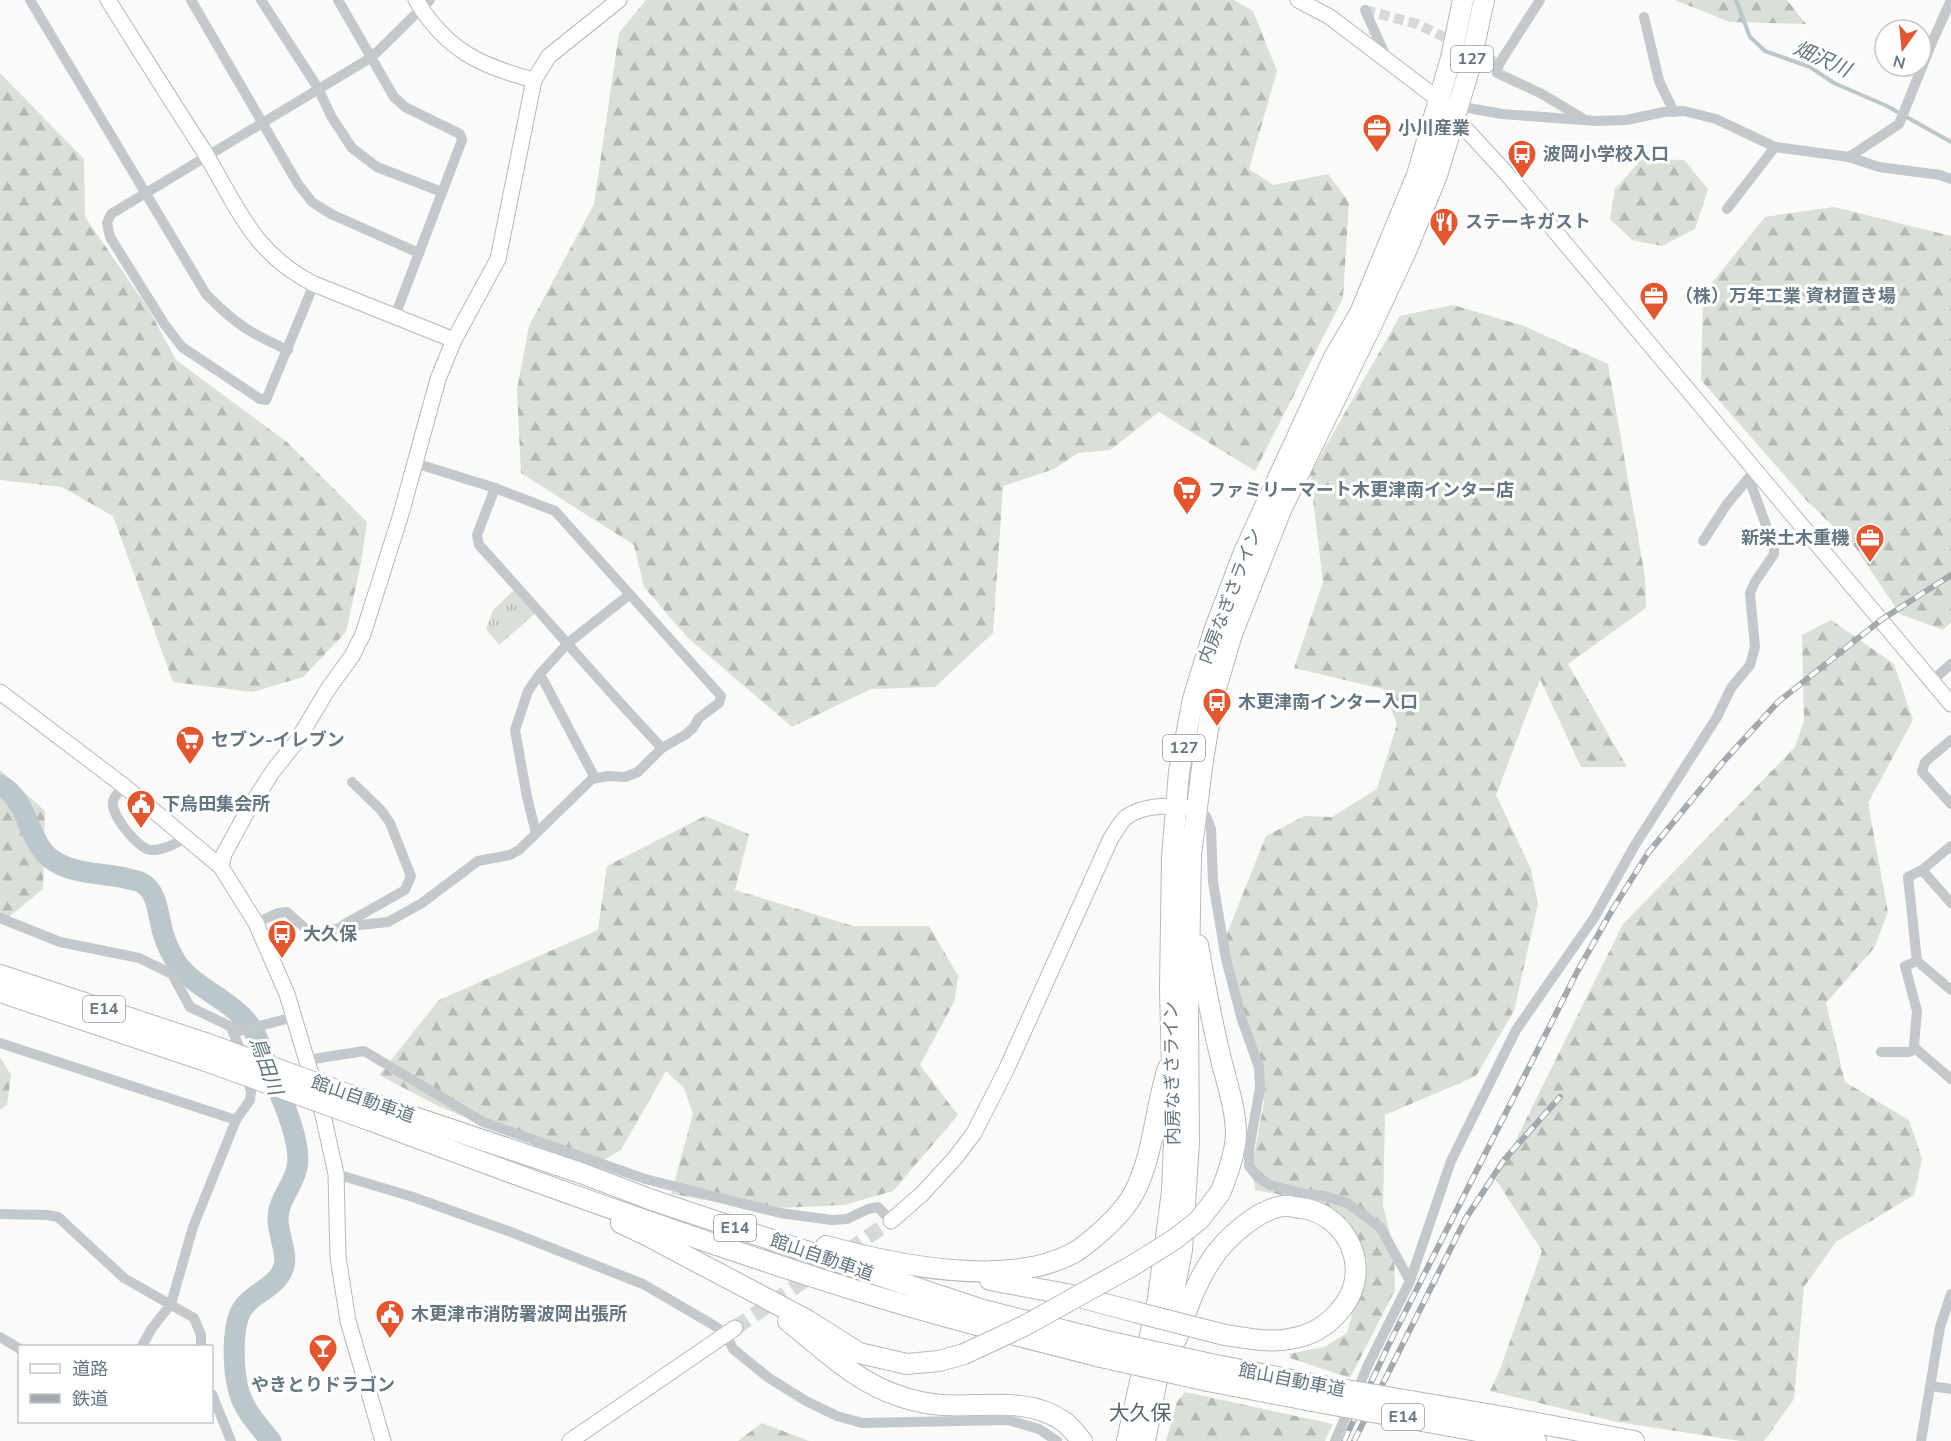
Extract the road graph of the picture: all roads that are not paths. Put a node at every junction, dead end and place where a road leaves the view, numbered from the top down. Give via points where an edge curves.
1 (30, 0) edge
2 (108, 0) edge
3 (191, 0) edge
4 (261, 0) edge
5 (338, 0) edge
6 (619, 0) edge
7 (1298, 0) edge
8 (1463, 0) edge
9 (1484, 0) edge
10 (1540, 0) edge
11 (1951, 0) edge
12 (423, 3) edge
13 (1365, 10) dead end
14 (1644, 17) dead end
15 (372, 57) junction
16 (1388, 61) junction
17 (534, 80) junction
18 (318, 88) junction
19 (1450, 108) junction
20 (1674, 112) junction
21 (1585, 120) junction
22 (263, 122) junction
23 (1775, 147) junction
24 (206, 156) junction
25 (1849, 156) junction
26 (1951, 179) edge
27 (441, 192) junction
28 (146, 194) junction
29 (1727, 208) dead end
30 (419, 253) junction
31 (314, 284) junction
32 (395, 316) junction
33 (454, 340) junction
34 (288, 350) junction
35 (415, 463) junction
36 (1756, 473) junction
37 (495, 488) junction
38 (1703, 541) dead end
39 (629, 595) junction
40 (568, 643) junction
41 (1951, 664) edge
42 (540, 674) junction
43 (1932, 681) junction
44 (0, 692) edge
45 (1951, 704) edge
46 (1951, 740) edge
47 (662, 748) junction
48 (595, 778) junction
49 (352, 782) dead end
50 (124, 786) junction
51 (1951, 804) edge
52 (1175, 806) junction
53 (1196, 809) junction
54 (536, 833) junction
55 (186, 838) junction
56 (1951, 846) edge
57 (221, 867) junction
58 (1922, 870) junction
59 (1190, 901) junction
60 (1951, 903) edge
61 (0, 918) edge
62 (256, 923) junction
63 (342, 927) junction
64 (1917, 962) junction
65 (0, 975) edge
66 (1951, 990) edge
67 (0, 993) edge
68 (294, 1017) junction
69 (231, 1027) junction
70 (0, 1043) edge
71 (1916, 1049) junction
72 (1173, 1051) junction
73 (207, 1052) junction
74 (1881, 1052) dead end
75 (307, 1060) junction
76 (1951, 1079) edge
77 (369, 1111) junction
78 (236, 1120) junction
79 (394, 1129) junction
80 (336, 1174) junction
81 (652, 1200) junction
82 (0, 1214) edge
83 (891, 1221) joint
84 (911, 1264) junction
85 (717, 1272) junction
86 (1410, 1281) junction
87 (1951, 1294) edge
88 (171, 1304) junction
89 (730, 1331) junction
90 (0, 1337) edge
91 (143, 1345) edge
92 (201, 1345) edge
93 (18, 1348) edge
94 (1103, 1349) junction
95 (1932, 1386) junction
96 (1951, 1389) edge
97 (213, 1396) edge
98 (1494, 1425) junction
99 (1146, 1434) edge
100 (231, 1441) edge
101 (383, 1441) edge
102 (570, 1441) edge
103 (1056, 1441) edge
104 (1082, 1441) edge
105 (1127, 1441) edge
106 (1335, 1441) edge
107 (1536, 1441) edge
108 (1634, 1441) edge
109 (1920, 1441) edge

1 - 28 street
2 - 24 street
3 - 22 street
4 - 18 street
5 - 15 street
6 - 17 street via 549,56
7 - 16 street via 1330,18
8 - 19 highway, 内房なぎさライン / 127 via 1451,57
9 - 19 highway, 内房なぎさライン / 127 via 1469,70
10 - 21 street via 1497,73
11 - 25 street via 1899,124
12 - 15 street
12 - 17 street via 445,38 471,58 498,71
13 - 16 street
14 - 20 street via 1659,81
15 - 18 street
15 - 27 street via 394,97 405,107 460,134 462,140
16 - 19 street
17 - 33 street via 498,259
18 - 22 street
18 - 27 street via 352,148 377,167
19 - 21 street
19 - 36 street
19 - 52 highway, 内房なぎさライン / 127 via 1417,175 1360,313 1333,359 1244,552 1193,699
19 - 53 highway, 内房なぎさライン / 127 via 1437,174 1407,249 1281,510 1246,594 1213,699
20 - 21 street via 1626,120
20 - 23 street via 1716,119
22 - 24 street
22 - 30 street via 312,202
23 - 25 street
23 - 29 street
24 - 28 street
24 - 31 street via 264,249 292,273
25 - 26 street via 1879,167
27 - 30 street
28 - 34 street via 206,294 257,337
28 - 34 street via 111,214 106,223 110,237 182,347 266,400
30 - 32 street
31 - 32 street
31 - 34 street
32 - 33 street
33 - 35 street via 438,379
35 - 37 street
35 - 57 street via 363,634 297,741 248,810
36 - 38 street via 1727,504
36 - 43 street
36 - 86 street via 1752,488 1774,554 1750,593 1755,647 1750,665 1731,688 1594,918 1516,1030 1451,1161
37 - 39 street via 555,511
37 - 40 street via 477,535 479,545
39 - 40 street
39 - 47 street via 721,696 719,703 699,718 693,728
40 - 42 street
40 - 47 street
41 - 43 street
42 - 48 street
42 - 54 street via 528,691 515,730
43 - 45 street
44 - 50 street
46 - 51 street via 1925,762 1922,772
47 - 48 street via 638,772 625,777
48 - 54 street
49 - 63 street via 390,823 411,876 405,890
50 - 55 street
50 - 55 street via 112,806 128,834 142,848 164,848
52 - 53 street
52 - 72 highway, 内房なぎさライン / 127 via 1170,978
52 - 83 street via 1136,811 1123,820 974,1133 956,1158
53 - 59 highway, 内房なぎさライン / 127
53 - 86 street via 1206,816 1211,829 1213,882 1226,958 1259,1067 1260,1088 1249,1166 1270,1185 1347,1203 1380,1227
54 - 63 street via 510,855 478,861 422,903 388,922
55 - 57 street
56 - 58 street
57 - 62 street
58 - 60 street
58 - 64 street via 1908,877
59 - 85 highway, bridge via 1236,1134 1234,1153 1220,1193 1199,1220 1132,1266 1024,1326 964,1354 939,1361 907,1364 859,1353
59 - 99 highway, 内房なぎさライン / 127 via 1189,1143 1182,1250
61 - 69 street via 60,942 139,958 172,974 190,1007
62 - 63 street via 278,912 287,912 307,930 321,933
62 - 68 street
64 - 66 street
64 - 71 street via 1905,966 1917,1011
65 - 73 highway, 館山自動車道 / E14
67 - 73 highway, 館山自動車道 / E14
68 - 69 street via 240,1031
68 - 75 street
69 - 78 street via 251,1092
70 - 78 street
71 - 74 street
71 - 76 street
72 - 84 highway via 1146,1161 1134,1192 1115,1219 1099,1233 1075,1252 1012,1271
72 - 105 highway, 内房なぎさライン / 127 via 1174,1144 1167,1241
73 - 77 highway, 館山自動車道 / E14, bridge
75 - 80 street
75 - 83 street via 363,1051 483,1122 645,1179 780,1213 832,1220 847,1219 878,1207
77 - 79 highway, 館山自動車道 / E14
77 - 81 highway, 館山自動車道 / E14 via 581,1173
78 - 88 street via 194,1227
79 - 85 highway via 571,1201
79 - 94 highway, 館山自動車道 / E14 via 843,1287 982,1326
80 - 89 street via 508,1231 643,1284
80 - 101 street via 339,1257 348,1322
81 - 84 highway via 853,1253
81 - 94 highway, 館山自動車道 / E14
82 - 88 street via 58,1217 124,1278
84 - 99 highway, bridge via 1072,1295 1135,1312 1225,1335 1288,1340 1328,1324 1348,1301 1356,1280 1356,1265 1353,1248 1342,1230 1325,1215 1283,1206 1251,1219 1232,1236 1200,1279 1178,1335
85 - 104 highway via 785,1318 847,1370 872,1384 902,1397 942,1405 1017,1404 1045,1411 1065,1422
86 - 106 street
87 - 95 street via 1941,1327
88 - 91 street
88 - 92 street via 194,1318
89 - 102 street
89 - 103 street via 733,1348 769,1378 837,1416 862,1423 1008,1420 1039,1429
90 - 93 street
94 - 98 highway, 館山自動車道 / E14, bridge via 1209,1373
95 - 96 street
95 - 109 street
97 - 100 street
98 - 107 highway, 館山自動車道 / E14
98 - 108 highway, 館山自動車道 / E14

